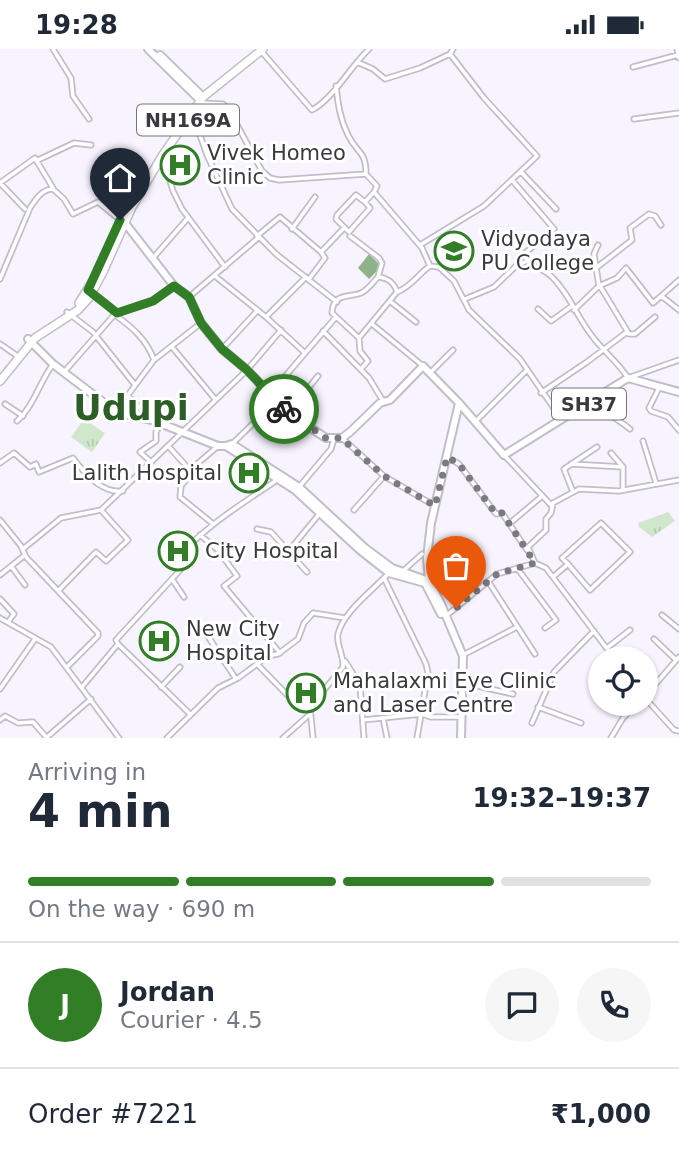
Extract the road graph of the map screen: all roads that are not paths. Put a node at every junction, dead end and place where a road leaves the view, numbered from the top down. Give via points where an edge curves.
1 (53, 49) edge
2 (148, 49) edge
3 (153, 49) edge
4 (260, 49) edge
5 (369, 49) edge
6 (453, 49) edge
7 (677, 49) edge
8 (450, 54) junction
9 (679, 57) edge
10 (357, 62) junction
11 (633, 67) dead end
12 (336, 86) junction
13 (200, 99) junction
14 (192, 113) junction
15 (679, 113) edge
16 (89, 119) dead end
17 (634, 119) dead end
18 (91, 145) dead end
19 (162, 156) junction
20 (38, 160) junction
21 (521, 172) junction
22 (366, 174) junction
23 (512, 180) junction
24 (0, 183) edge
25 (53, 189) junction
26 (374, 192) junction
27 (315, 197) dead end
28 (365, 202) junction
29 (25, 209) dead end
30 (556, 209) dead end
31 (188, 218) junction
32 (122, 222) junction
33 (661, 225) dead end
34 (344, 227) junction
35 (292, 229) junction
36 (350, 236) dead end
37 (258, 237) junction
38 (420, 245) junction
39 (598, 245) dead end
40 (323, 251) junction
41 (153, 258) junction
42 (527, 261) junction
43 (430, 266) junction
44 (225, 267) junction
45 (596, 268) junction
46 (215, 276) junction
47 (378, 277) junction
48 (0, 279) edge
49 (309, 279) junction
50 (679, 280) edge
51 (174, 286) junction
52 (600, 286) junction
53 (90, 292) junction
54 (397, 292) junction
55 (189, 297) junction
56 (660, 297) junction
57 (465, 299) junction
58 (337, 302) junction
59 (391, 302) junction
60 (573, 308) junction
61 (538, 309) dead end
62 (679, 310) edge
63 (257, 311) junction
64 (69, 314) junction
65 (116, 314) junction
66 (266, 317) junction
67 (336, 317) junction
68 (655, 317) dead end
69 (416, 322) dead end
70 (201, 323) junction
71 (372, 324) junction
72 (325, 329) junction
73 (281, 330) junction
74 (627, 332) junction
75 (95, 336) junction
76 (359, 338) junction
77 (29, 341) junction
78 (0, 344) edge
79 (172, 347) junction
80 (222, 349) junction
81 (604, 350) junction
82 (453, 351) dead end
83 (305, 353) junction
84 (16, 355) junction
85 (154, 360) junction
86 (679, 360) edge
87 (53, 364) junction
88 (423, 366) junction
89 (361, 369) junction
90 (247, 370) junction
91 (65, 371) junction
92 (527, 371) junction
93 (430, 373) junction
94 (0, 375) edge
95 (318, 376) dead end
96 (628, 379) junction
97 (0, 381) edge
98 (135, 385) junction
99 (660, 386) junction
100 (679, 392) edge
101 (541, 393) junction
102 (128, 396) junction
103 (272, 396) junction
104 (215, 400) junction
105 (383, 401) junction
106 (593, 401) junction
107 (459, 403) junction
108 (5, 404) dead end
109 (116, 412) junction
110 (288, 413) junction
111 (23, 415) junction
112 (152, 420) junction
113 (17, 421) dead end
114 (476, 421) junction
115 (562, 421) junction
116 (161, 423) junction
117 (630, 429) dead end
118 (679, 430) edge
119 (183, 432) junction
120 (337, 439) junction
121 (643, 440) dead end
122 (225, 445) junction
123 (169, 447) junction
124 (597, 447) dead end
125 (611, 453) dead end
126 (504, 455) junction
127 (447, 457) junction
128 (150, 461) junction
129 (0, 463) edge
130 (571, 464) junction
131 (623, 467) junction
132 (190, 470) junction
133 (384, 476) junction
134 (277, 478) junction
135 (679, 480) edge
136 (656, 483) junction
137 (299, 487) junction
138 (124, 490) junction
139 (623, 490) junction
140 (573, 492) junction
141 (541, 497) junction
142 (435, 506) junction
143 (552, 506) junction
144 (102, 510) junction
145 (354, 510) dead end
146 (320, 513) junction
147 (0, 520) edge
148 (212, 523) junction
149 (509, 524) junction
150 (257, 529) dead end
151 (200, 535) junction
152 (23, 549) junction
153 (528, 550) junction
154 (288, 551) junction
155 (422, 554) dead end
156 (25, 555) junction
157 (535, 563) junction
158 (568, 565) junction
159 (10, 566) junction
160 (517, 568) junction
161 (403, 571) junction
162 (307, 572) dead end
163 (1, 573) edge
164 (388, 573) junction
165 (553, 576) junction
166 (172, 579) junction
167 (488, 580) junction
168 (427, 582) junction
169 (25, 585) dead end
170 (58, 591) junction
171 (184, 597) dead end
172 (0, 599) edge
173 (662, 615) dead end
174 (446, 616) junction
175 (0, 618) edge
176 (345, 618) junction
177 (8, 622) junction
178 (517, 627) junction
179 (545, 628) dead end
180 (679, 629) edge
181 (630, 630) dead end
182 (594, 631) junction
183 (209, 638) dead end
184 (35, 639) junction
185 (654, 639) dead end
186 (118, 644) junction
187 (605, 646) edge
188 (610, 646) edge
189 (279, 653) junction
190 (536, 654) dead end
191 (463, 655) junction
192 (344, 659) junction
193 (677, 659) edge
194 (257, 664) junction
195 (67, 667) junction
196 (180, 667) dead end
197 (236, 678) junction
198 (658, 682) edge
199 (463, 683) junction
200 (82, 687) junction
201 (161, 687) junction
202 (0, 689) edge
203 (513, 694) dead end
204 (91, 699) junction
205 (538, 707) junction
206 (658, 711) edge
207 (310, 712) junction
208 (190, 714) junction
209 (422, 714) junction
210 (625, 716) edge
211 (459, 717) junction
212 (383, 718) junction
213 (0, 720) edge
214 (363, 720) junction
215 (532, 723) dead end
216 (581, 723) dead end
217 (679, 730) edge
218 (312, 737) edge
219 (459, 737) edge
220 (46, 738) edge
221 (119, 738) edge
222 (167, 738) edge
223 (283, 738) edge
224 (364, 738) edge
225 (387, 738) edge
226 (417, 738) edge
227 (611, 738) edge

1 - 16 street via 71,78 73,96
2 - 13 main road
3 - 13 main road
4 - 12 street via 312,110 329,98
4 - 13 highway, NH169A
5 - 10 street
6 - 8 street
7 - 9 street
8 - 10 street via 385,79
8 - 21 street via 537,156
9 - 11 street
10 - 12 street
12 - 22 street via 340,114 349,138 365,159
13 - 14 highway, NH169A
13 - 22 street via 229,110 270,178
13 - 32 highway, NH169A via 155,158
14 - 19 highway, NH169A
14 - 37 street via 232,209
15 - 17 street
18 - 20 street via 74,143
19 - 31 street
19 - 32 highway, NH169A
20 - 24 street
20 - 25 street
21 - 23 street
21 - 30 street
22 - 26 street via 377,186
23 - 38 street via 484,206
23 - 42 street via 554,229 525,253
24 - 29 street
25 - 32 street via 73,214 98,202
25 - 48 street via 38,196 30,208
26 - 28 street
26 - 38 street
27 - 35 street
28 - 34 street via 370,208 352,230
28 - 34 street via 356,195 350,199 336,219
31 - 41 street
31 - 44 street
32 - 41 main road
32 - 53 highway, NH169A
33 - 45 street via 649,215 630,228 632,240
34 - 40 street
35 - 37 street via 280,217
35 - 40 street
36 - 47 street via 379,258
37 - 44 street
37 - 49 street
38 - 43 street
39 - 45 street
40 - 49 street via 325,258
41 - 51 main road
42 - 57 street via 494,287
42 - 60 street via 563,288
43 - 54 street
43 - 57 street via 439,267 454,281
44 - 46 street
45 - 52 street
46 - 55 street
46 - 63 street
47 - 54 street via 391,281
47 - 58 street via 363,292 348,293
49 - 58 street
49 - 66 street
50 - 56 street
51 - 55 main road
51 - 65 street via 153,301
52 - 56 street via 626,268 653,303
52 - 60 street
52 - 74 street
53 - 64 highway, NH169A
53 - 65 street
54 - 59 street
55 - 70 main road
56 - 62 street
57 - 92 street via 474,317
58 - 67 street via 332,307
59 - 69 street
59 - 71 street
60 - 61 street via 551,320
60 - 81 street
63 - 66 street
63 - 80 street
64 - 75 street
64 - 77 highway, NH169A
65 - 75 street
65 - 85 street via 136,331
66 - 73 street
67 - 72 street
67 - 76 street
68 - 74 street via 635,334
70 - 79 street
70 - 80 main road
71 - 76 street
71 - 88 street
72 - 83 street
72 - 89 street
73 - 83 street
73 - 90 street
74 - 81 street
75 - 91 street
75 - 98 street
76 - 89 street via 360,351 368,361
77 - 84 highway, NH169A
77 - 87 main road
77 - 97 highway, NH169A
78 - 84 street
79 - 85 street
79 - 104 street
80 - 90 main road
81 - 96 street
81 - 101 street
82 - 93 street
83 - 103 street
84 - 94 highway, NH169A
85 - 98 street
86 - 96 street
87 - 91 main road
87 - 111 street
88 - 93 main road
88 - 105 main road via 390,400
89 - 105 street
90 - 103 main road
90 - 104 street
91 - 109 main road
92 - 101 street
92 - 114 street
93 - 107 main road
95 - 110 street
96 - 99 main road, SH37
96 - 106 main road, SH37
98 - 102 street
99 - 100 main road, SH37
99 - 118 street via 649,408 668,417
101 - 115 street
102 - 109 street
102 - 112 street
103 - 110 main road
103 - 122 street via 270,407
104 - 119 street
105 - 120 main road
106 - 115 main road, SH37
106 - 117 street
107 - 114 main road
107 - 127 main road
108 - 111 street
109 - 112 main road
110 - 120 main road via 316,432
111 - 113 street
112 - 116 main road
114 - 126 main road
115 - 126 main road, SH37
116 - 119 main road
116 - 128 street via 156,441 140,452
119 - 122 main road
119 - 123 street
120 - 133 street
120 - 137 street
121 - 136 street
122 - 132 street
122 - 134 main road
122 - 137 main road
123 - 128 street
123 - 132 street
124 - 130 street
125 - 131 street
126 - 141 street
127 - 142 main road
127 - 149 street via 459,464 496,514 502,513
128 - 138 street
129 - 138 street via 14,453 30,467 36,464 39,472 73,459 103,487
130 - 131 street
130 - 140 street via 564,471
131 - 139 street
132 - 148 street via 180,496
133 - 142 street
133 - 145 street
134 - 146 main road
134 - 148 street
135 - 136 street
136 - 139 street
137 - 164 main road
138 - 144 street
139 - 140 street
140 - 143 street
141 - 143 street
141 - 149 street
142 - 168 main road
143 - 153 street via 546,530
144 - 152 street via 61,518
144 - 170 street via 128,540 106,561 96,552
146 - 154 street
146 - 164 main road
147 - 152 street
148 - 151 street
149 - 153 street
150 - 154 street via 271,532
151 - 166 street via 192,543 193,556
151 - 189 street via 237,576 224,586
152 - 156 street
153 - 157 street
154 - 162 street
155 - 161 street
156 - 159 street
156 - 170 street
157 - 160 street
157 - 165 street
158 - 158 street via 562,558 601,523 630,552 590,590
158 - 165 street
159 - 163 street
159 - 169 street
160 - 167 street
160 - 179 street via 556,620
161 - 164 main road
161 - 168 main road
164 - 168 main road
164 - 176 street
164 - 209 street via 426,664
165 - 182 street
166 - 171 street
166 - 186 street via 116,640
167 - 174 street
167 - 178 street
168 - 174 main road
168 - 211 main road via 459,657
170 - 195 street via 99,635
172 - 177 street via 14,614
173 - 180 street
174 - 191 main road
175 - 177 street
176 - 189 street via 313,613 298,639
176 - 192 street via 338,632
177 - 184 street
178 - 190 street
178 - 191 street
181 - 188 street
182 - 187 street
182 - 205 street via 554,671
183 - 197 street
184 - 195 street via 51,647
184 - 202 street
185 - 193 street
186 - 200 street
186 - 201 street
189 - 194 street
191 - 199 main road
192 - 207 street
192 - 214 street via 359,685
193 - 198 street
194 - 197 street
194 - 207 street via 301,709
195 - 200 street
196 - 201 street
197 - 208 street
199 - 203 street
199 - 219 main road
200 - 204 street
201 - 208 street
204 - 220 street
204 - 221 street
205 - 215 street
205 - 216 street
206 - 217 street
207 - 218 street
207 - 223 street
208 - 222 street
209 - 211 street
209 - 212 street
209 - 226 street
210 - 227 street
211 - 219 main road
212 - 214 street
212 - 225 street
213 - 220 street via 5,716 18,723 33,722
214 - 224 street

